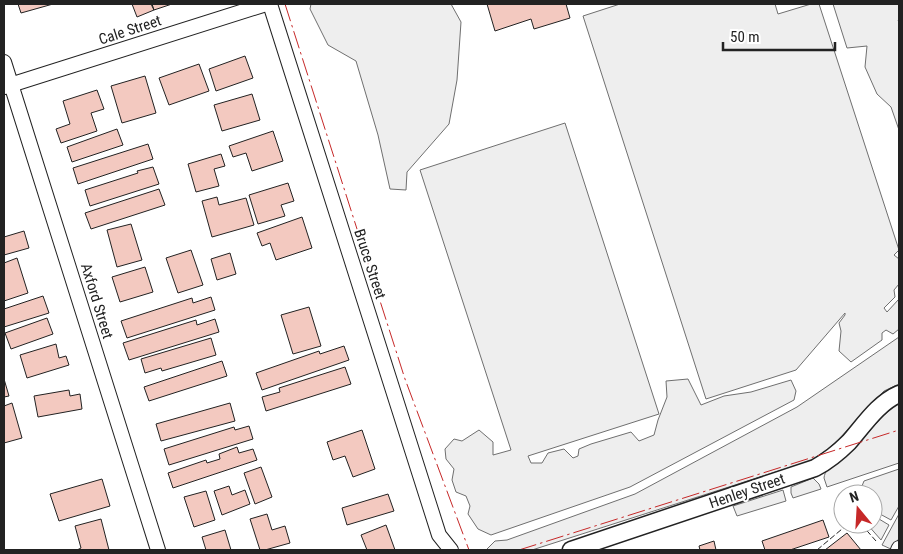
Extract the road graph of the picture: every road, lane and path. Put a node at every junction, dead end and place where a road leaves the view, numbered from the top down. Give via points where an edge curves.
1 (266, 4) edge
2 (270, 4) edge
3 (4, 62) edge
4 (8, 86) edge
5 (899, 394) edge
6 (440, 535) junction
7 (158, 550) edge
8 (438, 550) edge
9 (451, 550) edge
10 (571, 550) edge

1 - 4 street, Cale Street
2 - 6 street, Bruce Street
3 - 4 street, Axford Street
4 - 7 street, Axford Street
5 - 10 street, Henley Street via 883,403 847,443 815,468
6 - 8 street, Bruce Street
6 - 9 street, Bruce Street

